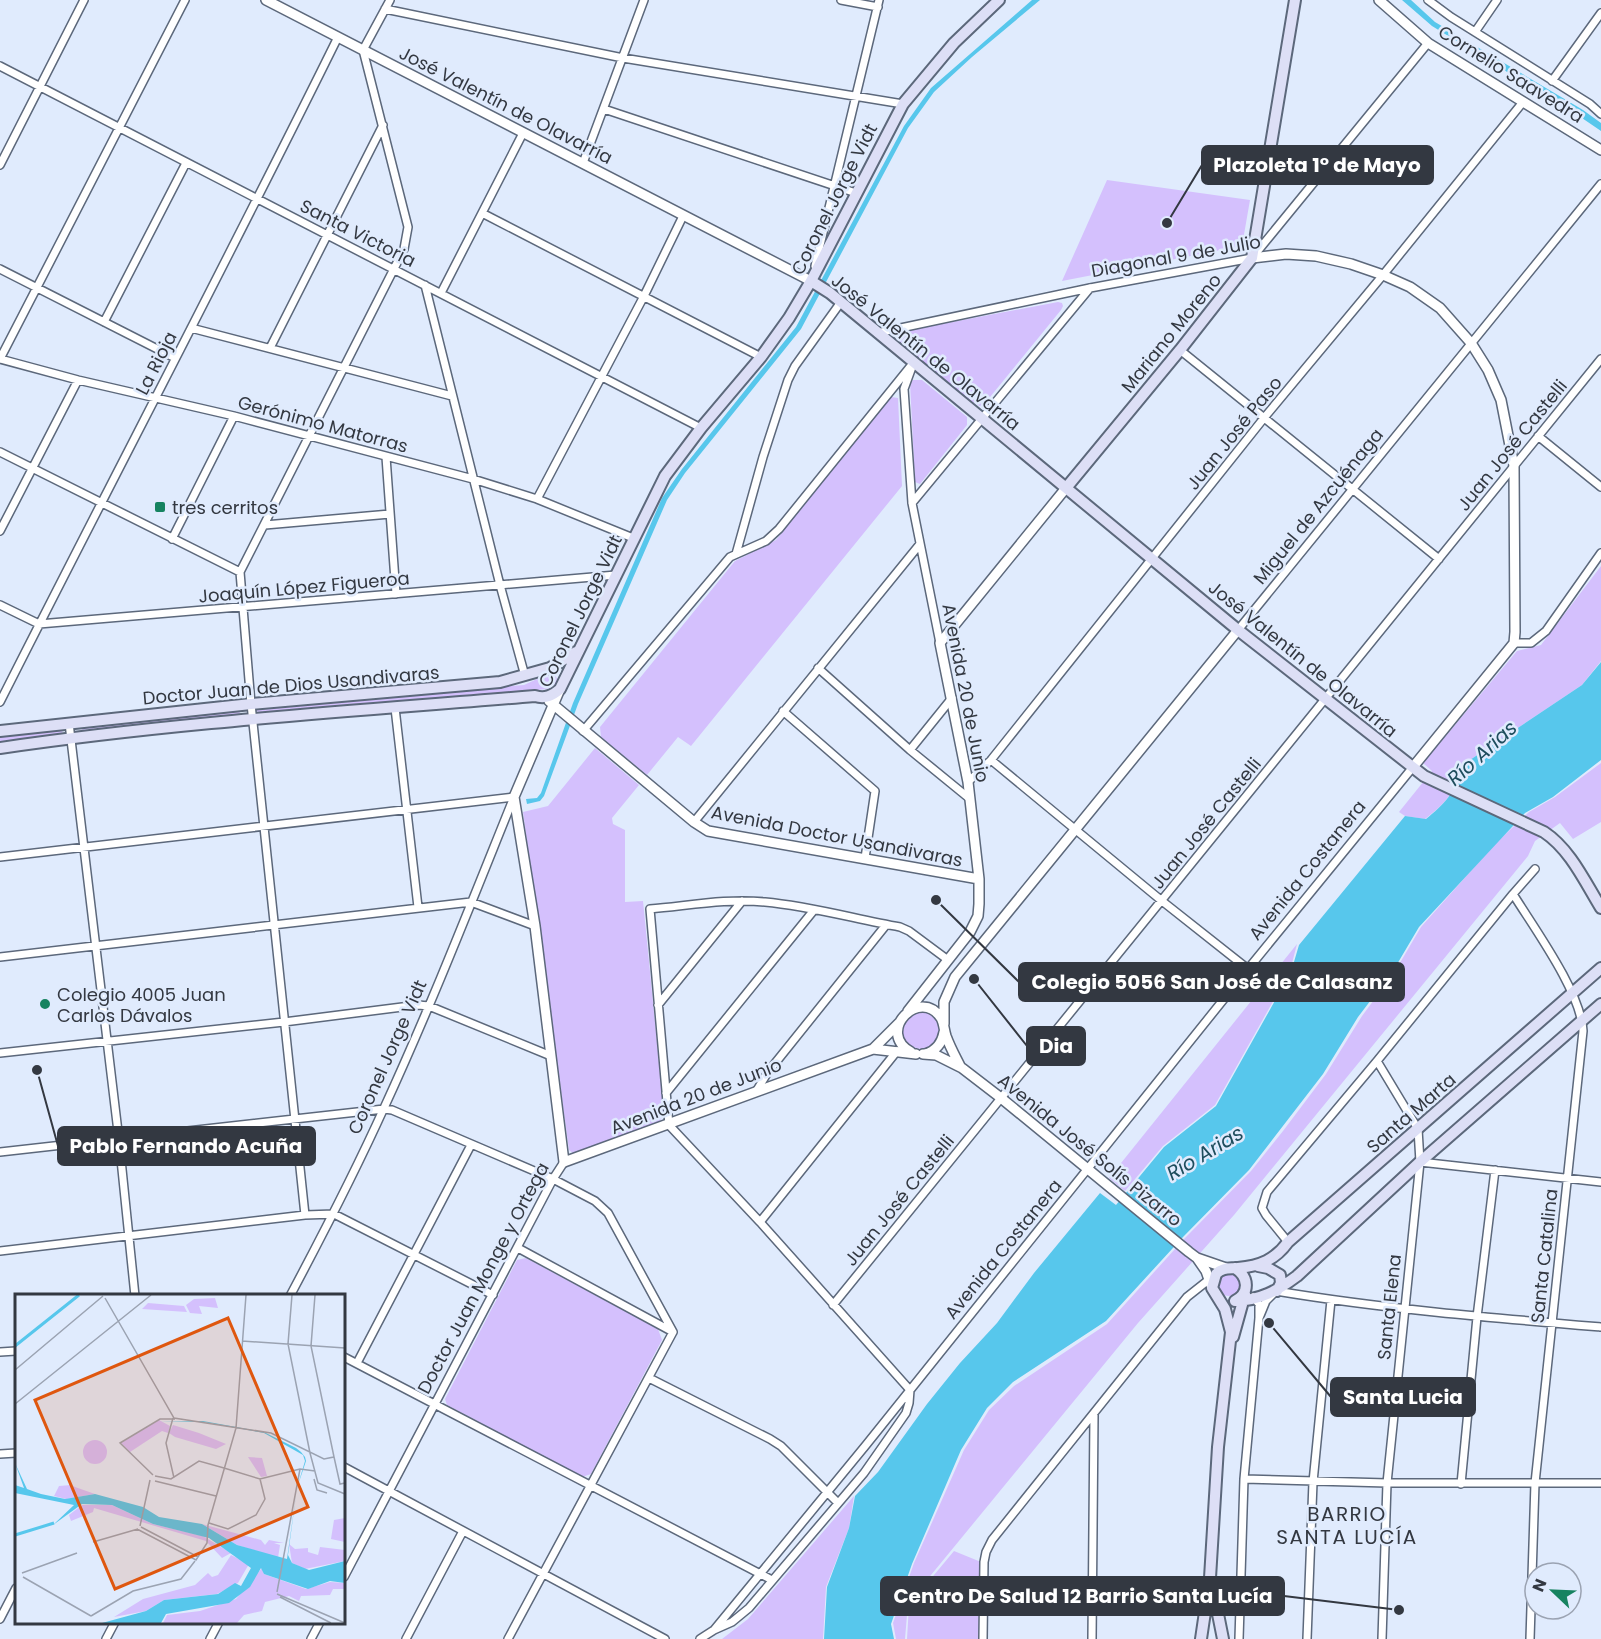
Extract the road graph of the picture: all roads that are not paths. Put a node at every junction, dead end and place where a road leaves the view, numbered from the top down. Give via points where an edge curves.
1 (84, 0) edge
2 (184, 0) edge
3 (266, 0) edge
4 (390, 0) edge
5 (644, 0) edge
6 (840, 0) edge
7 (999, 0) edge
8 (1295, 0) edge
9 (1379, 0) edge
10 (1428, 0) edge
11 (1497, 0) edge
12 (878, 3) edge
13 (385, 9) junction
14 (1601, 13) edge
15 (1474, 32) junction
16 (338, 37) junction
17 (1428, 43) junction
18 (363, 50) junction
19 (623, 58) junction
20 (0, 66) edge
21 (1552, 81) junction
22 (40, 87) junction
23 (856, 95) junction
24 (1523, 102) junction
25 (903, 104) junction
26 (604, 110) junction
27 (1601, 113) edge
28 (383, 124) junction
29 (119, 127) junction
30 (523, 133) junction
31 (1601, 150) edge
32 (186, 163) junction
33 (583, 163) junction
34 (0, 165) edge
35 (1601, 184) edge
36 (835, 188) junction
37 (856, 193) junction
38 (258, 199) junction
39 (482, 213) junction
40 (683, 216) junction
41 (328, 235) junction
42 (1252, 258) junction
43 (0, 269) edge
44 (396, 269) junction
45 (1383, 275) junction
46 (814, 283) junction
47 (424, 285) junction
48 (36, 288) junction
49 (1090, 288) junction
50 (441, 293) junction
51 (644, 296) junction
52 (841, 302) junction
53 (104, 322) junction
54 (191, 328) junction
55 (877, 333) junction
56 (1471, 343) junction
57 (270, 348) junction
58 (1180, 350) junction
59 (761, 357) junction
60 (174, 358) junction
61 (0, 359) edge
62 (1601, 359) edge
63 (914, 362) junction
64 (344, 369) junction
65 (601, 376) junction
66 (78, 380) junction
67 (452, 396) junction
68 (155, 398) junction
69 (234, 416) junction
70 (1264, 418) junction
71 (982, 419) junction
72 (701, 428) junction
73 (309, 436) junction
74 (1538, 436) junction
75 (0, 452) edge
76 (386, 457) junction
77 (1514, 466) junction
78 (33, 468) junction
79 (473, 479) junction
80 (1601, 487) edge
81 (1066, 488) junction
82 (1354, 490) junction
83 (537, 499) junction
84 (101, 503) junction
85 (912, 503) junction
86 (390, 514) junction
87 (265, 525) junction
88 (0, 531) edge
89 (172, 538) junction
90 (633, 538) junction
91 (920, 544) junction
92 (1601, 553) edge
93 (736, 554) junction
94 (1153, 559) junction
95 (1439, 559) junction
96 (240, 572) junction
97 (616, 575) junction
98 (500, 585) junction
99 (396, 594) junction
100 (0, 605) edge
101 (243, 607) junction
102 (39, 624) junction
103 (1238, 630) junction
104 (1514, 643) junction
105 (940, 644) junction
106 (578, 650) junction
107 (818, 668) junction
108 (548, 669) junction
109 (525, 676) junction
110 (561, 688) junction
111 (538, 697) junction
112 (952, 699) junction
113 (1324, 699) junction
114 (0, 702) edge
115 (251, 704) junction
116 (553, 704) junction
117 (395, 708) junction
118 (783, 711) junction
119 (252, 718) junction
120 (69, 723) junction
121 (0, 731) edge
122 (583, 731) junction
123 (71, 737) junction
124 (0, 748) edge
125 (910, 750) junction
126 (991, 760) junction
127 (1413, 767) junction
128 (968, 782) junction
129 (514, 797) junction
130 (970, 799) junction
131 (406, 810) junction
132 (694, 822) junction
133 (264, 826) junction
134 (1075, 829) junction
135 (83, 847) junction
136 (0, 857) edge
137 (865, 858) junction
138 (1535, 869) dead end
139 (979, 879) junction
140 (1513, 894) junction
141 (1162, 901) junction
142 (471, 902) junction
143 (742, 902) junction
144 (417, 907) junction
145 (1601, 908) edge
146 (814, 910) junction
147 (275, 925) junction
148 (886, 925) junction
149 (535, 926) junction
150 (95, 945) junction
151 (0, 957) edge
152 (948, 960) junction
153 (1601, 968) edge
154 (1248, 969) junction
155 (1573, 993) junction
156 (1601, 1004) edge
157 (658, 1005) junction
158 (429, 1006) junction
159 (908, 1011) junction
160 (1583, 1019) junction
161 (284, 1022) junction
162 (899, 1023) junction
163 (944, 1028) junction
164 (107, 1041) junction
165 (873, 1049) junction
166 (897, 1050) junction
167 (0, 1053) edge
168 (919, 1054) junction
169 (551, 1056) junction
170 (1377, 1061) junction
171 (962, 1068) junction
172 (757, 1090) junction
173 (666, 1093) junction
174 (1001, 1098) junction
175 (384, 1109) junction
176 (295, 1119) junction
177 (669, 1125) junction
178 (1418, 1129) junction
179 (119, 1140) junction
180 (471, 1145) junction
181 (0, 1152) edge
182 (564, 1162) junction
183 (1420, 1162) junction
184 (1088, 1169) junction
185 (1495, 1170) junction
186 (553, 1179) junction
187 (1567, 1179) junction
188 (1601, 1182) edge
189 (334, 1214) junction
190 (305, 1215) junction
191 (760, 1222) junction
192 (128, 1236) junction
193 (1288, 1242) junction
194 (518, 1248) junction
195 (0, 1251) edge
196 (1281, 1252) junction
197 (414, 1255) junction
198 (1197, 1258) junction
199 (1254, 1266) junction
200 (1231, 1268) junction
201 (1297, 1276) junction
202 (1212, 1281) junction
203 (1276, 1291) junction
204 (135, 1294) edge
205 (291, 1294) edge
206 (493, 1295) junction
207 (1244, 1298) junction
208 (1220, 1299) junction
209 (1331, 1300) junction
210 (833, 1305) junction
211 (1404, 1308) junction
212 (1477, 1317) junction
213 (1259, 1318) junction
214 (1553, 1323) junction
215 (1601, 1327) edge
216 (673, 1332) junction
217 (1231, 1346) junction
218 (15, 1351) edge
219 (0, 1352) edge
220 (345, 1357) edge
221 (357, 1363) junction
222 (649, 1378) junction
223 (909, 1390) junction
224 (434, 1404) junction
225 (1094, 1415) junction
226 (15, 1453) edge
227 (0, 1454) edge
228 (345, 1468) edge
229 (1244, 1479) junction
230 (1313, 1482) junction
231 (1387, 1483) junction
232 (1535, 1483) junction
233 (1601, 1483) edge
234 (1461, 1484) junction
235 (590, 1485) junction
236 (389, 1491) junction
237 (827, 1491) junction
238 (838, 1503) junction
239 (463, 1531) junction
240 (542, 1573) junction
241 (762, 1573) junction
242 (345, 1575) edge
243 (1210, 1578) junction
244 (772, 1580) junction
245 (15, 1590) edge
246 (0, 1619) edge
247 (114, 1624) edge
248 (218, 1624) edge
249 (319, 1624) edge
250 (714, 1630) junction
251 (106, 1639) edge
252 (210, 1639) edge
253 (311, 1639) edge
254 (406, 1639) edge
255 (508, 1639) edge
256 (665, 1639) edge
257 (700, 1639) edge
258 (983, 1639) edge
259 (1092, 1639) edge
260 (1201, 1639) edge
261 (1223, 1639) edge
262 (1239, 1639) edge
263 (1308, 1639) edge
264 (1382, 1639) edge
265 (1530, 1639) edge

1 - 22 street
2 - 29 street
3 - 16 street, José Valentín de Olavarría
4 - 13 street
5 - 19 street
6 - 12 street
7 - 25 main road, Coronel Jorge Vidt via 954,43
8 - 42 main road
9 - 17 street, Cornelio Saavedra
10 - 15 street, Cornelio Saavedra
11 - 15 street
12 - 23 street
13 - 18 street
13 - 19 street
14 - 21 street
15 - 21 street, Cornelio Saavedra
16 - 18 street, José Valentín de Olavarría
16 - 38 street, La Rioja
17 - 24 street, Cornelio Saavedra
17 - 42 street, Mariano Moreno
18 - 28 street
18 - 30 street, José Valentín de Olavarría
19 - 23 street
19 - 26 street
20 - 22 street, Santa Victoria
21 - 27 street, Cornelio Saavedra
22 - 29 street, Santa Victoria
22 - 34 street
23 - 25 street
23 - 36 street
24 - 31 street, Cornelio Saavedra
24 - 45 street, Juan José Paso
25 - 37 main road, Coronel Jorge Vidt
26 - 33 street
26 - 36 street
28 - 41 street
28 - 44 street via 408,227
29 - 32 street, Santa Victoria
29 - 48 street
30 - 33 street, José Valentín de Olavarría
30 - 39 street
32 - 38 street, Santa Victoria
32 - 53 street
33 - 40 street, José Valentín de Olavarría
35 - 56 street, Miguel de Azcuénaga
36 - 37 street
36 - 46 street
37 - 46 main road, Coronel Jorge Vidt
38 - 41 street, Santa Victoria
38 - 54 street, La Rioja
39 - 50 street
39 - 51 street
40 - 46 street, José Valentín de Olavarría
40 - 51 street
41 - 44 street, Santa Victoria
41 - 57 street
42 - 45 street, Diagonal 9 de Julio via 1316,256
42 - 49 street, Diagonal 9 de Julio
42 - 58 main road, Mariano Moreno
43 - 48 street
44 - 47 street, Santa Victoria
44 - 64 street
45 - 56 street, Diagonal 9 de Julio via 1432,302
45 - 70 street, Juan José Paso
46 - 52 main road, José Valentín de Olavarría
46 - 59 main road, Coronel Jorge Vidt
47 - 50 street, Santa Victoria
47 - 67 street
48 - 53 street
48 - 61 street
49 - 55 street, Diagonal 9 de Julio
49 - 71 street
50 - 65 street, Santa Victoria
51 - 59 street
51 - 65 street
52 - 55 main road, José Valentín de Olavarría
52 - 93 street via 788,380
53 - 60 street
54 - 57 street
54 - 60 street, La Rioja
55 - 63 main road, José Valentín de Olavarría
56 - 77 street, Diagonal 9 de Julio via 1502,400
56 - 82 street, Miguel de Azcuénaga
57 - 64 street
58 - 70 street
58 - 81 main road, Mariano Moreno
59 - 72 main road, Coronel Jorge Vidt
60 - 68 street, La Rioja
61 - 66 street, Gerónimo Matorras
62 - 74 street, Juan José Castelli
63 - 71 main road, José Valentín de Olavarría
63 - 85 street, Avenida 20 de Junio via 904,389
63 - 93 street via 779,529 766,541
64 - 67 street
64 - 73 street
65 - 72 street, Santa Victoria
65 - 83 street
66 - 68 street, Gerónimo Matorras
66 - 78 street
67 - 79 street
68 - 69 street, Gerónimo Matorras
68 - 84 street, La Rioja
69 - 73 street, Gerónimo Matorras
69 - 89 street
70 - 82 street
70 - 94 street, Juan José Paso
71 - 81 main road, José Valentín de Olavarría
71 - 85 street
72 - 90 main road, Coronel Jorge Vidt via 665,476
73 - 76 street, Gerónimo Matorras
73 - 87 street
74 - 77 street, Juan José Castelli
74 - 80 street
75 - 78 street
76 - 79 street, Gerónimo Matorras
76 - 86 street
77 - 95 street, Juan José Castelli
77 - 104 street, Diagonal 9 de Julio
78 - 84 street
78 - 88 street
79 - 83 street, Gerónimo Matorras
79 - 98 street
81 - 94 main road, José Valentín de Olavarría
81 - 105 street, Mariano Moreno
82 - 95 street
82 - 103 street, Miguel de Azcuénaga
83 - 90 street, Gerónimo Matorras
84 - 89 street
84 - 102 street, La Rioja
85 - 91 street, Avenida 20 de Junio
86 - 87 street
86 - 99 street
87 - 96 street
89 - 96 street
90 - 97 main road, Coronel Jorge Vidt
91 - 105 street, Avenida 20 de Junio
91 - 107 street
92 - 104 street via 1546,631 1531,644
93 - 122 street
94 - 103 main road, José Valentín de Olavarría
94 - 126 street, Juan José Paso
95 - 113 street, Juan José Castelli
96 - 101 street
97 - 98 street, Joaquín López Figueroa
97 - 106 main road, Coronel Jorge Vidt
98 - 99 street, Joaquín López Figueroa
98 - 109 street
99 - 101 street, Joaquín López Figueroa
100 - 102 street
101 - 102 street, Joaquín López Figueroa
101 - 115 street
102 - 114 street, La Rioja
103 - 113 main road, José Valentín de Olavarría
103 - 134 street, Miguel de Azcuénaga
104 - 127 street, Avenida Costanera
105 - 112 street, Avenida 20 de Junio
106 - 108 main road, Doctor Juan de Dios Usandivaras
106 - 110 main road, Coronel Jorge Vidt
107 - 118 street
107 - 125 street
108 - 109 main road, Doctor Juan de Dios Usandivaras
108 - 110 main road via 560,675
109 - 111 main road
109 - 115 main road, Doctor Juan de Dios Usandivaras via 500,682
110 - 111 main road via 549,697
110 - 116 street, Coronel Jorge Vidt
111 - 116 street
111 - 117 main road, Doctor Juan de Dios Usandivaras
112 - 125 street
112 - 128 street, Avenida 20 de Junio
113 - 127 main road, José Valentín de Olavarría
113 - 141 street, Juan José Castelli
115 - 119 street
115 - 120 main road, Doctor Juan de Dios Usandivaras
116 - 122 street, Avenida Doctor Usandivaras
116 - 129 street, Coronel Jorge Vidt
117 - 119 main road, Doctor Juan de Dios Usandivaras
117 - 131 street
118 - 132 street
118 - 137 street via 875,790
119 - 123 main road, Doctor Juan de Dios Usandivaras
119 - 133 street
120 - 121 main road, Doctor Juan de Dios Usandivaras
120 - 123 street
122 - 132 street, Avenida Doctor Usandivaras
123 - 124 main road, Doctor Juan de Dios Usandivaras
123 - 135 street
125 - 130 street
126 - 128 street, Juan José Paso
126 - 134 street
127 - 145 main road, José Valentín de Olavarría via 1428,778 1554,838
127 - 154 street, Avenida Costanera
128 - 130 street, Avenida 20 de Junio
129 - 131 street
129 - 142 street, Coronel Jorge Vidt
129 - 149 street, Doctor Juan Monge y Ortega
130 - 139 street, Avenida 20 de Junio
131 - 133 street
131 - 144 street
132 - 137 street, Avenida Doctor Usandivaras via 708,831
133 - 135 street
133 - 147 street
134 - 141 street
134 - 163 street, Miguel de Azcuénaga via 955,977 944,1002
135 - 136 street
135 - 150 street
137 - 139 street, Avenida Doctor Usandivaras
138 - 140 street
139 - 152 street, Avenida 20 de Junio via 975,925
140 - 155 street, Santa Catalina
140 - 170 street
141 - 154 street
141 - 174 street, Juan José Castelli
142 - 144 street
142 - 149 street
142 - 158 street, Coronel Jorge Vidt
143 - 146 street
143 - 157 street
143 - 157 street via 650,909
144 - 147 street
146 - 148 street
146 - 173 street
147 - 150 street
147 - 161 street
148 - 152 street via 909,931
148 - 172 street
149 - 169 street, Doctor Juan Monge y Ortega
150 - 151 street
150 - 164 street
152 - 159 street, Avenida 20 de Junio
153 - 155 main road, Santa Marta
154 - 184 street, Avenida Costanera
155 - 160 street, Santa Catalina
155 - 178 main road, Santa Marta
156 - 160 main road
157 - 173 street
158 - 161 street
158 - 169 street
158 - 175 street, Coronel Jorge Vidt
159 - 162 street
159 - 163 street via 929,1009 940,1018
160 - 183 main road
160 - 187 street, Santa Catalina
161 - 164 street
161 - 176 street
162 - 165 street, Avenida 20 de Junio
162 - 168 street via 903,1046
163 - 168 street via 940,1045
163 - 171 street, Avenida José Solís Pizarro
164 - 167 street
164 - 179 street
165 - 166 street, Avenida 20 de Junio
165 - 172 street, Avenida 20 de Junio
166 - 168 street, Avenida 20 de Junio
166 - 191 street
168 - 171 street, Avenida José Solís Pizarro via 936,1055
169 - 182 street, Doctor Juan Monge y Ortega
170 - 178 street, Santa Elena
170 - 193 street via 1267,1192 1262,1208
171 - 174 street, Avenida José Solís Pizarro
172 - 177 street, Avenida 20 de Junio
173 - 177 street
174 - 184 street, Avenida José Solís Pizarro
174 - 210 street, Juan José Castelli
175 - 176 street
175 - 180 street
175 - 189 street, Coronel Jorge Vidt
176 - 179 street
176 - 190 street
177 - 182 street, Avenida 20 de Junio
177 - 191 street
178 - 183 street, Santa Elena
178 - 193 main road, Santa Marta
179 - 181 street
179 - 192 street
180 - 186 street
180 - 197 street
182 - 186 street, Doctor Juan Monge y Ortega
183 - 185 street
183 - 201 main road
183 - 211 street, Santa Elena
184 - 198 street, Avenida José Solís Pizarro
184 - 223 street, Avenida Costanera
185 - 187 street
185 - 212 street
186 - 194 street, Doctor Juan Monge y Ortega
186 - 216 street via 595,1201 608,1213
187 - 188 street
187 - 214 street, Santa Catalina
189 - 190 street
189 - 197 street
189 - 205 street, Coronel Jorge Vidt
190 - 192 street
191 - 210 street
192 - 195 street
192 - 204 street
193 - 196 main road, Santa Marta
194 - 206 street, Doctor Juan Monge y Ortega
194 - 216 street
196 - 199 main road, Santa Marta
196 - 201 main road via 1282,1268
197 - 206 street
197 - 221 street
198 - 200 street, Avenida José Solís Pizarro
198 - 202 street, Avenida José Solís Pizarro
199 - 200 main road, Santa Marta
199 - 203 main road via 1280,1275
200 - 202 main road
200 - 207 main road via 1245,1278
201 - 203 main road
202 - 208 main road
202 - 225 street via 1187,1297
203 - 207 main road
203 - 209 street
203 - 213 street via 1266,1301
206 - 224 street, Doctor Juan Monge y Ortega
207 - 208 main road via 1228,1302
207 - 213 street via 1259,1304
207 - 217 main road
208 - 217 main road via 1229,1320
209 - 211 street
209 - 230 street
210 - 223 street
211 - 212 street
211 - 231 street, Santa Elena
212 - 214 street
212 - 234 street
213 - 229 street
214 - 215 street
214 - 232 street, Santa Catalina
216 - 222 street
217 - 243 main road via 1218,1447
218 - 219 street
220 - 221 street
221 - 224 street
222 - 235 street
222 - 237 street via 770,1439
223 - 237 street, Avenida Costanera
223 - 238 street, Avenida Costanera via 906,1413
224 - 235 street
224 - 236 street, Doctor Juan Monge y Ortega
225 - 258 street via 986,1552
225 - 259 street
226 - 227 street
228 - 236 street
229 - 230 street
229 - 262 street
230 - 231 street
230 - 263 street
231 - 234 street
231 - 264 street, Santa Elena
232 - 233 street
232 - 234 street
232 - 265 street, Santa Catalina
235 - 240 street
235 - 241 street
236 - 239 street
236 - 242 street, Doctor Juan Monge y Ortega
237 - 238 street
237 - 241 street, Avenida Costanera
238 - 244 street, Avenida Costanera
239 - 240 street
239 - 254 street
240 - 255 street
240 - 256 street
241 - 244 street
241 - 250 street, Avenida Costanera
243 - 260 main road
243 - 261 main road
244 - 250 street, Avenida Costanera via 741,1616
245 - 246 street
247 - 251 street
248 - 252 street
249 - 253 street
250 - 257 street, Avenida Costanera

